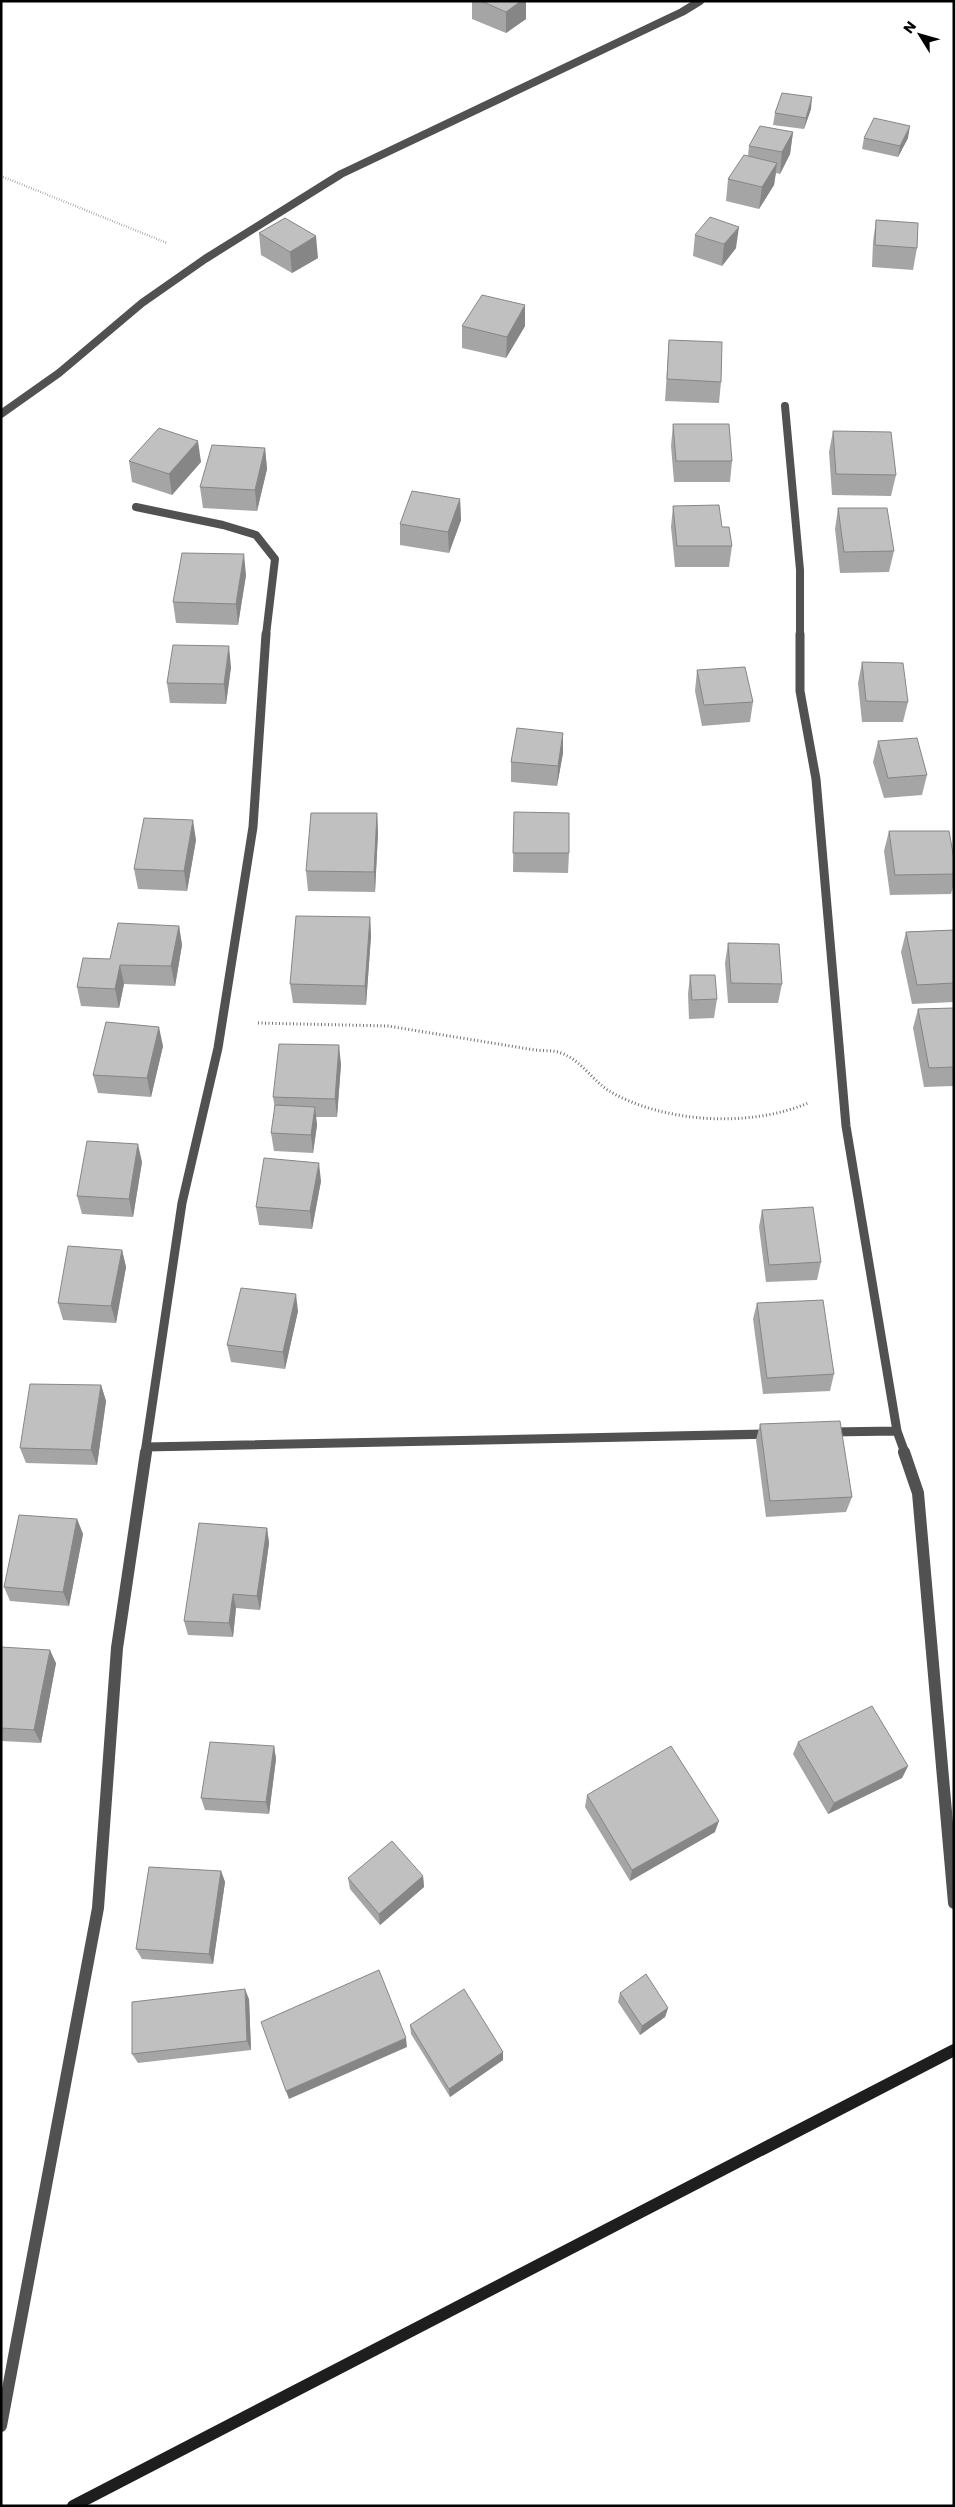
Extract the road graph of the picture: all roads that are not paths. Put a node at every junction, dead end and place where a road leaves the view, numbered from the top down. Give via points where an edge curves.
1 (700, 1) edge
2 (785, 406) dead end
3 (1, 414) edge
4 (136, 507) dead end
5 (897, 1431) junction
6 (818, 1433) edge
7 (779, 1434) edge
8 (146, 1447) junction
9 (954, 1903) edge
10 (954, 2050) edge
11 (1, 2426) edge
12 (73, 2506) edge

1 - 3 street via 341,174 204,259 142,303 59,373
2 - 5 street via 800,570 800,691 816,779 846,1126
4 - 8 street via 256,535 276,559 263,658 253,826 222,1022 182,1203
5 - 6 street
5 - 9 street via 918,1493
7 - 8 street
8 - 11 street via 117,1648 98,1908
10 - 12 main road

